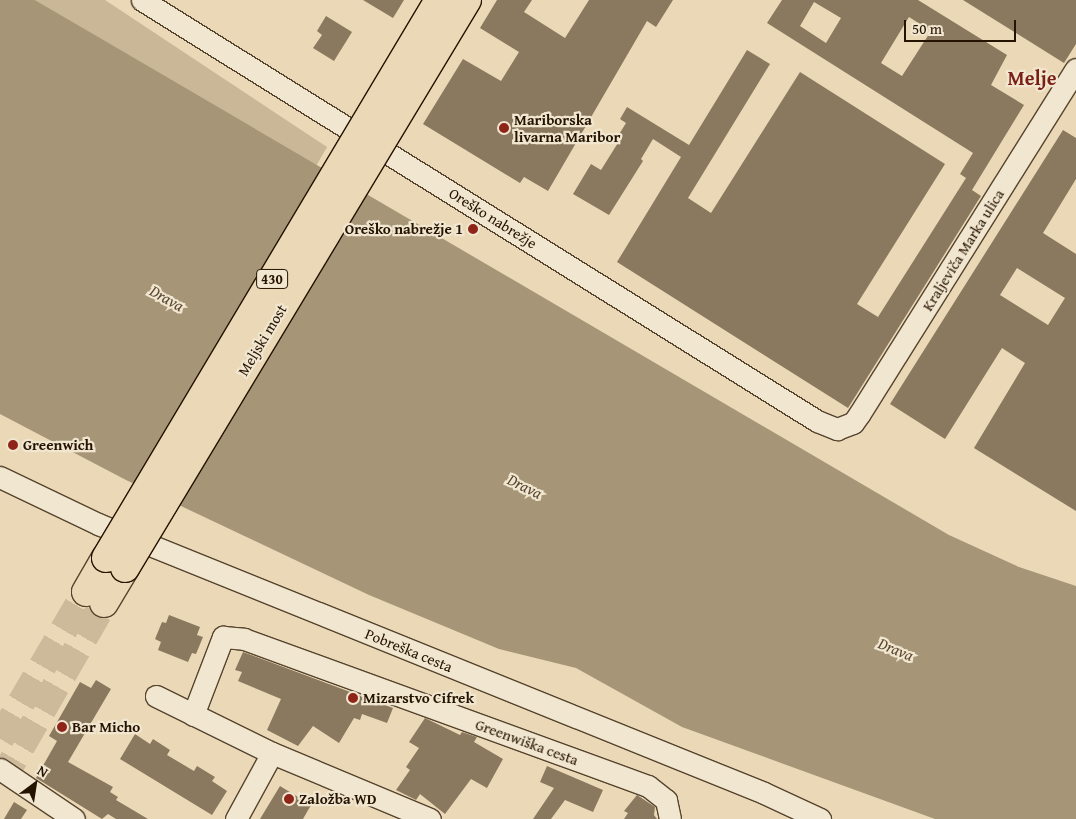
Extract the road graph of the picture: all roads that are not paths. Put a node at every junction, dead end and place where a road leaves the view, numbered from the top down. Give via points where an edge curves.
1 (142, 0) edge
2 (439, 0) edge
3 (467, 0) edge
4 (1076, 69) edge
5 (369, 140) junction
6 (846, 427) joint
7 (0, 477) edge
8 (132, 538) junction
9 (116, 563) junction
10 (95, 598) tunnel mouth
11 (156, 696) dead end
12 (194, 715) junction
13 (272, 753) junction
14 (0, 769) edge
15 (74, 819) edge
16 (236, 819) edge
17 (430, 819) edge
18 (670, 819) edge
19 (820, 819) edge

1 - 5 street, Oreško nabrežje
2 - 9 highway, Meljski most / 430, bridge
3 - 9 highway, Meljski most / 430, bridge
4 - 6 street, Kraljeviča Marka ulica via 860,413
5 - 6 street, Oreško nabrežje via 817,421 837,429
5 - 8 street, Meljski most
7 - 8 street, Pobreška cesta
8 - 19 street, Pobreška cesta via 764,793
9 - 10 highway, Meljski most / 430
11 - 12 street
12 - 13 street
12 - 18 street, Greenwiška cesta via 224,637 244,639 648,786 666,800
13 - 16 street
13 - 17 street
14 - 15 street

